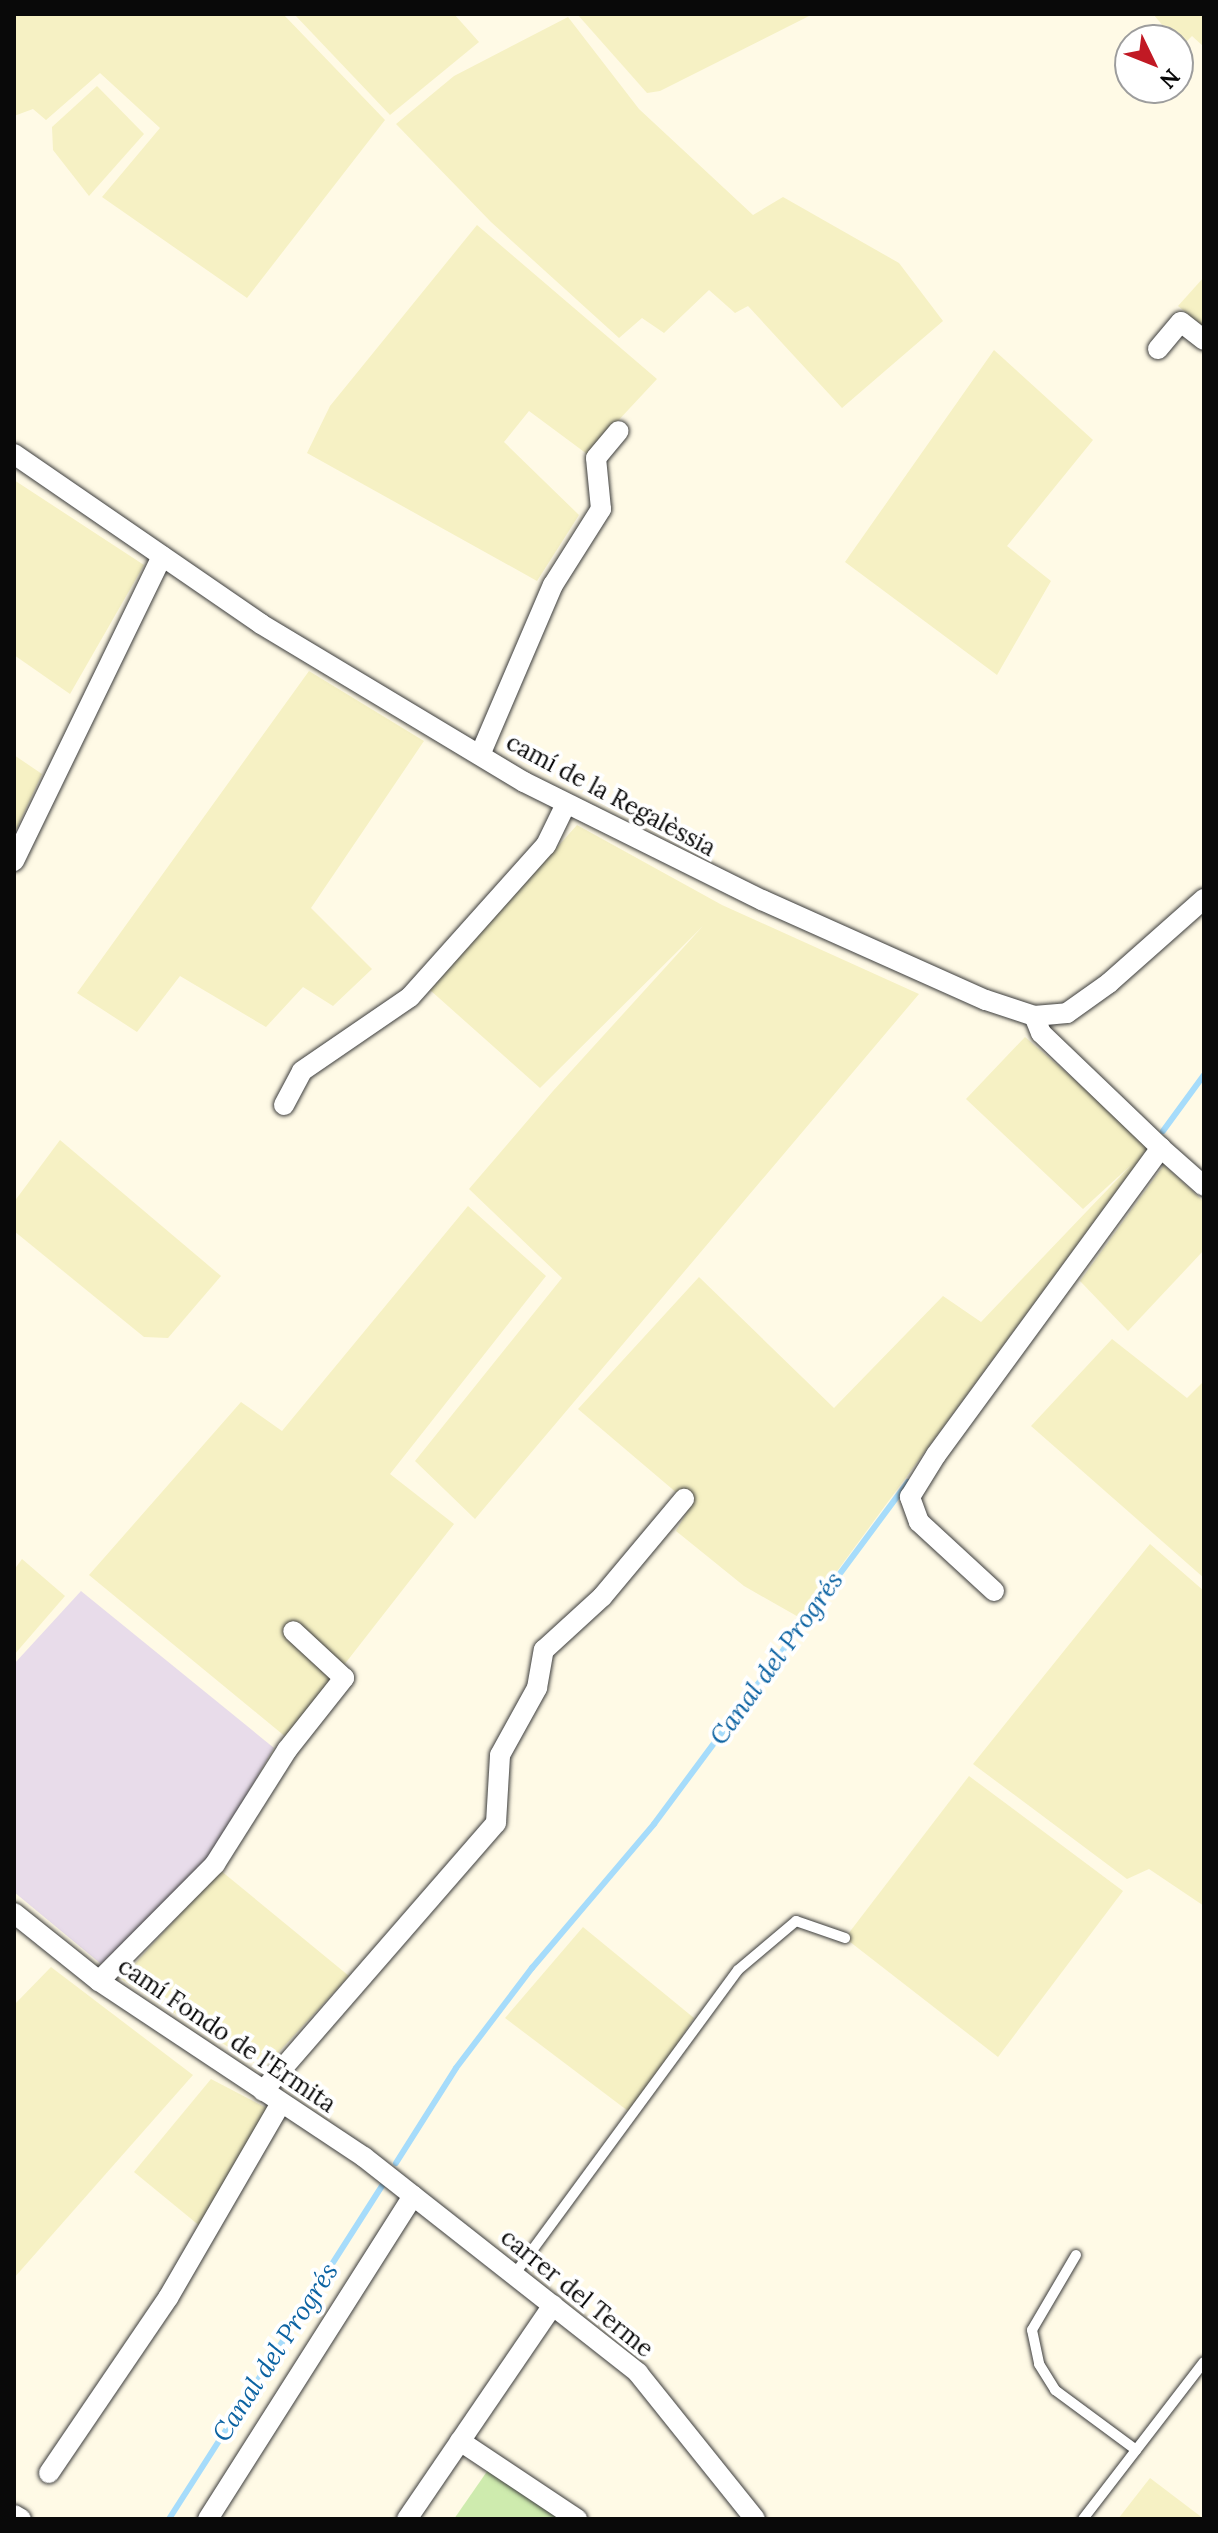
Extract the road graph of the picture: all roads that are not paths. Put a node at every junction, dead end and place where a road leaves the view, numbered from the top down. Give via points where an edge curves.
1 (1204, 340) edge
2 (1158, 349) dead end
3 (619, 431) dead end
4 (14, 454) edge
5 (162, 556) junction
6 (480, 755) junction
7 (566, 804) junction
8 (14, 861) edge
9 (1204, 899) edge
10 (1034, 1016) junction
11 (284, 1105) dead end
12 (1161, 1148) junction
13 (1204, 1186) edge
14 (684, 1499) dead end
15 (994, 1591) dead end
16 (293, 1631) dead end
17 (14, 1913) edge
18 (845, 1938) dead end
19 (99, 1981) junction
20 (272, 2097) junction
21 (413, 2196) junction
22 (1076, 2255) dead end
23 (514, 2275) junction
24 (553, 2305) junction
25 (1204, 2362) edge
26 (460, 2441) junction
27 (1136, 2450) junction
28 (49, 2473) dead end
29 (14, 2515) edge
30 (21, 2519) edge
31 (208, 2519) edge
32 (407, 2519) edge
33 (577, 2519) edge
34 (755, 2519) edge
35 (1083, 2519) edge

1 - 2 street via 1181,322
3 - 6 street via 596,458 601,509 553,585
4 - 5 street, camí de la Regalèssia
5 - 6 street, camí de la Regalèssia via 261,624
5 - 8 street
6 - 7 street, camí de la Regalèssia
7 - 10 street, camí de la Regalèssia via 776,907
7 - 11 street via 546,845 410,997 302,1071
9 - 10 street, camí de la Regalèssia via 1067,1013
10 - 12 street via 1041,1033
12 - 13 street
12 - 15 street via 910,1497 919,1522
14 - 20 street via 602,1597 544,1650 537,1688 500,1755 496,1823
16 - 19 street via 344,1678 287,1750 215,1864
17 - 19 street, camí Fondo de l'Ermita
18 - 23 lane via 796,1921 738,1970
19 - 20 street, camí Fondo de l'Ermita
20 - 21 street, camí Fondo de l'Ermita
20 - 28 street via 168,2298
21 - 23 street, carrer del Terme
21 - 31 street
22 - 27 lane via 1032,2330 1043,2377
23 - 24 street, carrer del Terme
24 - 26 street
24 - 34 street, carrer del Terme via 638,2373
25 - 27 lane
26 - 32 street
26 - 33 street
27 - 35 lane
29 - 30 street

